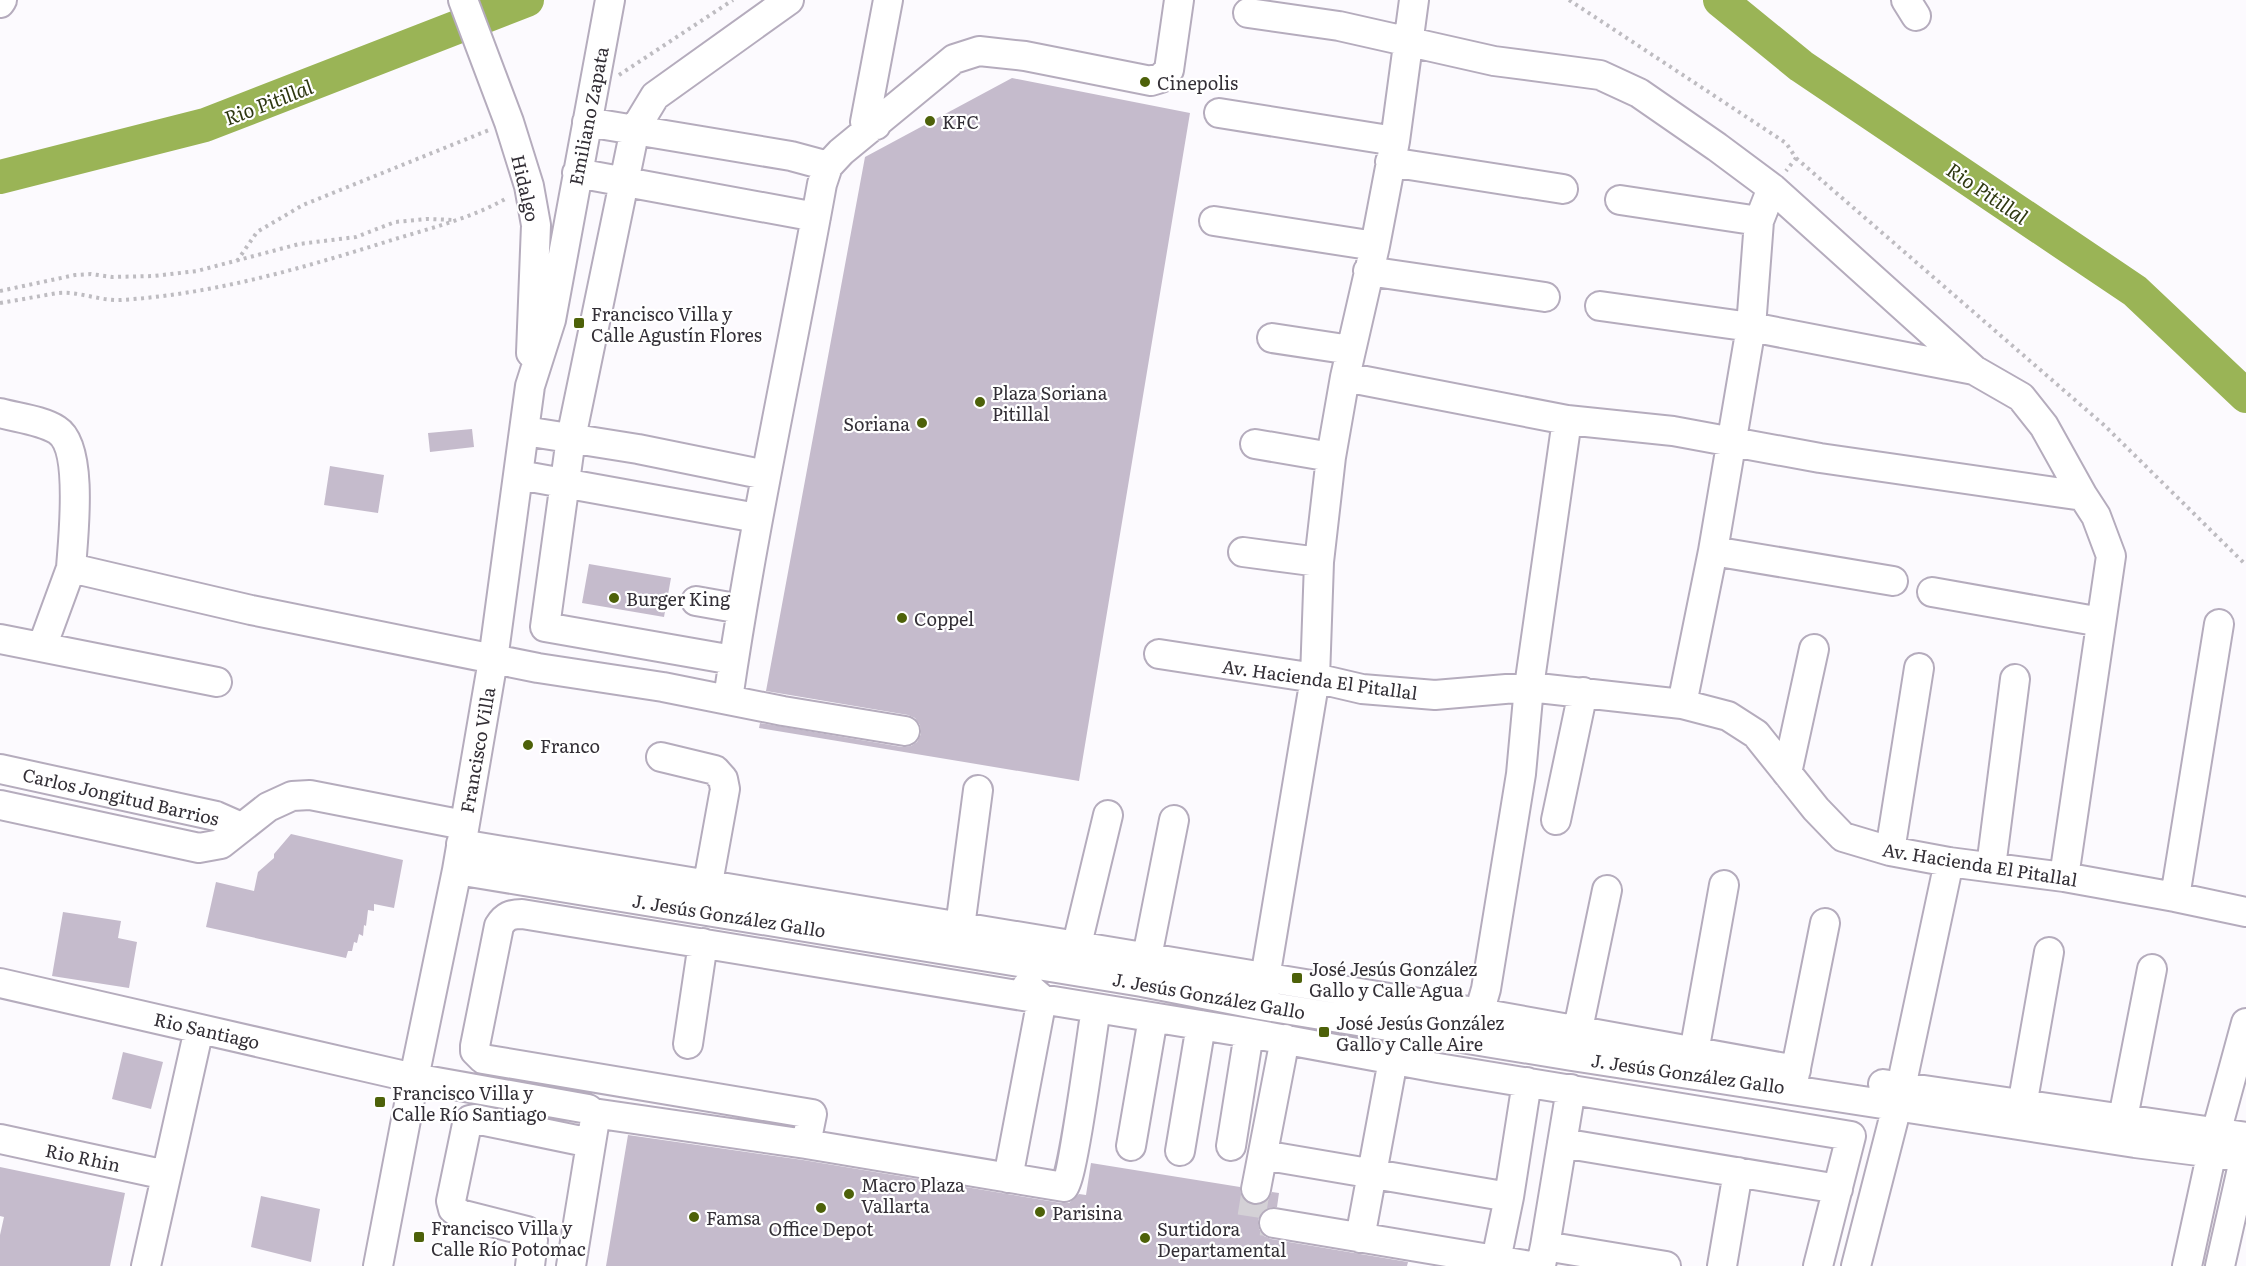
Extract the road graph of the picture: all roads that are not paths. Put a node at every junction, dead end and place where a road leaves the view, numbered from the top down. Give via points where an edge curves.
1 (463, 0) edge
2 (610, 0) edge
3 (789, 0) edge
4 (888, 0) edge
5 (1179, 0) edge
6 (1414, 0) edge
7 (1248, 13) dead end
8 (1408, 40) junction
9 (1219, 113) dead end
10 (587, 122) junction
11 (876, 125) junction
12 (635, 129) junction
13 (1392, 152) junction
14 (828, 166) junction
15 (577, 173) junction
16 (624, 181) junction
17 (1772, 188) junction
18 (1563, 189) dead end
19 (1620, 200) dead end
20 (816, 217) junction
21 (1214, 220) dead end
22 (1759, 221) junction
23 (567, 232) joint
24 (1371, 258) junction
25 (1545, 297) dead end
26 (1600, 306) dead end
27 (1751, 327) junction
28 (1272, 338) dead end
29 (1348, 364) junction
30 (1974, 370) junction
31 (530, 386) junction
32 (0, 413) edge
33 (1567, 420) junction
34 (525, 431) junction
35 (571, 438) junction
36 (1732, 441) junction
37 (1255, 444) dead end
38 (1331, 457) junction
39 (766, 474) junction
40 (519, 475) junction
41 (564, 483) junction
42 (2083, 496) junction
43 (757, 518) junction
44 (1713, 551) junction
45 (1243, 552) dead end
46 (1319, 562) junction
47 (71, 568) junction
48 (1893, 581) dead end
49 (1932, 592) dead end
50 (696, 601) dead end
51 (741, 609) junction
52 (2101, 622) junction
53 (2219, 624) dead end
54 (545, 627) junction
55 (0, 639) edge
56 (42, 647) junction
57 (1815, 649) dead end
58 (1159, 654) dead end
59 (494, 660) junction
60 (733, 660) junction
61 (1919, 668) dead end
62 (538, 669) junction
63 (1315, 678) junction
64 (2015, 679) dead end
65 (217, 682) dead end
66 (1529, 687) junction
67 (1583, 692) junction
68 (728, 699) junction
69 (1682, 704) junction
70 (905, 731) dead end
71 (661, 757) dead end
72 (1, 772) edge
73 (1787, 773) junction
74 (978, 790) dead end
75 (0, 805) edge
76 (1108, 815) dead end
77 (1174, 820) dead end
78 (1556, 820) dead end
79 (241, 827) junction
80 (461, 846) junction
81 (1890, 851) junction
82 (1949, 862) junction
83 (1991, 867) junction
84 (2064, 878) junction
85 (1724, 885) dead end
86 (1607, 890) dead end
87 (2175, 897) junction
88 (705, 898) junction
89 (2246, 912) edge
90 (1825, 923) dead end
91 (960, 940) junction
92 (703, 944) junction
93 (2049, 952) dead end
94 (1073, 959) junction
95 (2152, 969) dead end
96 (1144, 970) junction
97 (1264, 977) junction
98 (0, 983) edge
99 (1042, 999) junction
100 (1260, 1005) junction
101 (1096, 1008) junction
102 (1153, 1017) junction
103 (2246, 1023) edge
104 (1201, 1025) junction
105 (1476, 1026) junction
106 (199, 1029) junction
107 (1249, 1033) junction
108 (1285, 1039) junction
109 (1575, 1043) junction
110 (688, 1044) dead end
111 (1393, 1060) junction
112 (1692, 1063) junction
113 (414, 1078) junction
114 (1794, 1079) junction
115 (1527, 1082) junction
116 (1571, 1089) junction
117 (1899, 1096) junction
118 (594, 1113) junction
119 (2020, 1115) junction
120 (2123, 1118) junction
121 (0, 1139) edge
122 (591, 1143) junction
123 (1562, 1143) junction
124 (2214, 1143) junction
125 (806, 1144) junction
126 (1131, 1146) dead end
127 (1231, 1146) dead end
128 (1180, 1151) dead end
129 (2246, 1151) edge
130 (1263, 1155) junction
131 (1738, 1172) junction
132 (1372, 1173) junction
133 (166, 1175) junction
134 (1008, 1178) junction
135 (1256, 1189) tunnel mouth
136 (1838, 1189) junction
137 (1509, 1197) junction
138 (1274, 1223) tunnel mouth
139 (1360, 1238) junction
140 (1539, 1259) edge
141 (1496, 1260) junction
142 (146, 1266) edge
143 (378, 1266) edge
144 (530, 1266) edge
145 (571, 1266) edge
146 (1666, 1266) edge
147 (1722, 1266) edge
148 (1818, 1266) edge
149 (1856, 1266) edge
150 (2187, 1266) edge
151 (2220, 1266) edge

1 - 31 street, Hidalgo via 509,122 529,186 536,225
2 - 10 street, Emiliano Zapata
3 - 12 street via 655,96
4 - 11 street via 865,122
5 - 11 street via 1168,70 1161,78 1151,81 979,51 954,59
6 - 8 street
7 - 8 street
8 - 13 street
8 - 17 street via 1494,61 1600,75 1638,93
9 - 13 street
10 - 12 street
10 - 15 street, Emiliano Zapata
11 - 14 street
12 - 14 street
12 - 16 street
13 - 18 street
13 - 24 street
14 - 20 street
15 - 16 street
15 - 23 street, Emiliano Zapata
16 - 20 street
16 - 35 street
17 - 22 street
17 - 30 street
19 - 22 street
20 - 39 street
21 - 24 street
22 - 27 street
23 - 31 street, Francisco Villa via 551,320
24 - 25 street
24 - 29 street
26 - 27 street
27 - 30 street
27 - 36 street
28 - 29 street
29 - 33 street
29 - 38 street
30 - 42 street via 2021,397 2044,426
31 - 34 street, Francisco Villa
32 - 47 street via 46,424 67,438 75,495
33 - 36 street
33 - 66 street
34 - 35 street
34 - 40 street, Francisco Villa
35 - 39 street
35 - 41 street
36 - 42 street via 1820,458
36 - 44 street
37 - 38 street
38 - 46 street
39 - 43 street
40 - 41 street
40 - 59 street, Francisco Villa
41 - 43 street
41 - 54 street
42 - 52 street via 2097,516 2111,556
43 - 51 street
44 - 48 street
44 - 69 street
45 - 46 street
46 - 63 street
47 - 56 street
47 - 59 street
49 - 52 street
50 - 51 street
51 - 60 street
52 - 84 street
53 - 87 street
54 - 60 street
54 - 62 street
55 - 56 street
56 - 65 street
57 - 73 street
58 - 63 street, Av. Hacienda El Pitallal
59 - 62 street
59 - 80 street, Francisco Villa
60 - 68 street
61 - 81 street
62 - 68 street
63 - 66 street, Av. Hacienda El Pitallal via 1362,689 1435,695
63 - 97 street
64 - 83 street
66 - 67 street, Av. Hacienda El Pitallal
66 - 105 street via 1521,774
67 - 69 street, Av. Hacienda El Pitallal
67 - 78 street
68 - 70 street
69 - 73 street, Av. Hacienda El Pitallal via 1728,716 1756,734
71 - 88 street via 714,770 723,778 725,789
72 - 79 street, Carlos Jongitud Barrios via 216,816
73 - 81 street, Av. Hacienda El Pitallal via 1843,837
74 - 91 street
75 - 79 street, Carlos Jongitud Barrios via 199,848 221,844
76 - 94 street
77 - 96 street
79 - 80 street, Carlos Jongitud Barrios via 268,807 292,796 310,795
80 - 88 street, J. Jesús González Gallo
80 - 113 street, Francisco Villa
81 - 82 street, Av. Hacienda El Pitallal
82 - 83 street, Av. Hacienda El Pitallal
82 - 117 street
83 - 84 street, Av. Hacienda El Pitallal
84 - 87 street, Av. Hacienda El Pitallal
85 - 112 street
86 - 109 street
87 - 89 street, Av. Hacienda El Pitallal
88 - 91 street, J. Jesús González Gallo
90 - 114 street
91 - 94 street, J. Jesús González Gallo
91 - 99 street via 992,974 1032,989
92 - 99 street
92 - 110 street
92 - 125 street via 512,914 499,926 475,1051 483,1059 812,1114
93 - 119 street
94 - 96 street, J. Jesús González Gallo
95 - 120 street
96 - 97 street, J. Jesús González Gallo
96 - 100 street, J. Jesús González Gallo
97 - 100 street
97 - 105 street, J. Jesús González Gallo
98 - 106 street, Rio Santiago
99 - 101 street
99 - 134 street
100 - 105 street, J. Jesús González Gallo
101 - 102 street
101 - 134 street, Rio Santiago via 1068,1182 1061,1187
102 - 104 street
102 - 126 street
103 - 124 street
104 - 107 street
104 - 128 street
105 - 109 street, J. Jesús González Gallo
105 - 111 street via 1448,1049 1404,1052
106 - 113 street, Rio Santiago
106 - 133 street
107 - 108 street
107 - 127 street
108 - 111 street
108 - 130 street
109 - 112 street, J. Jesús González Gallo
111 - 115 street
111 - 132 street
112 - 114 street, J. Jesús González Gallo
113 - 118 street, Rio Santiago
113 - 143 street, Francisco Villa
114 - 117 street, J. Jesús González Gallo
115 - 116 street
115 - 137 street
116 - 123 street
116 - 136 street via 1851,1136
117 - 119 street, J. Jesús González Gallo
117 - 149 street
118 - 122 street
118 - 125 street, Rio Santiago
119 - 120 street, J. Jesús González Gallo
119 - 124 street, J. Jesús González Gallo
120 - 124 street, J. Jesús González Gallo
121 - 133 street, Rio Rhin
122 - 144 street via 475,1119 467,1124 453,1209 526,1231 533,1240
122 - 145 street
123 - 131 street
123 - 140 street
124 - 129 street, J. Jesús González Gallo
124 - 150 street
125 - 134 street, Rio Santiago
129 - 151 street
130 - 132 street
130 - 135 street
131 - 136 street
131 - 147 street
132 - 137 street
132 - 139 street
133 - 142 street
136 - 148 street
137 - 141 street
138 - 139 street
139 - 141 street
140 - 141 street
140 - 146 street

